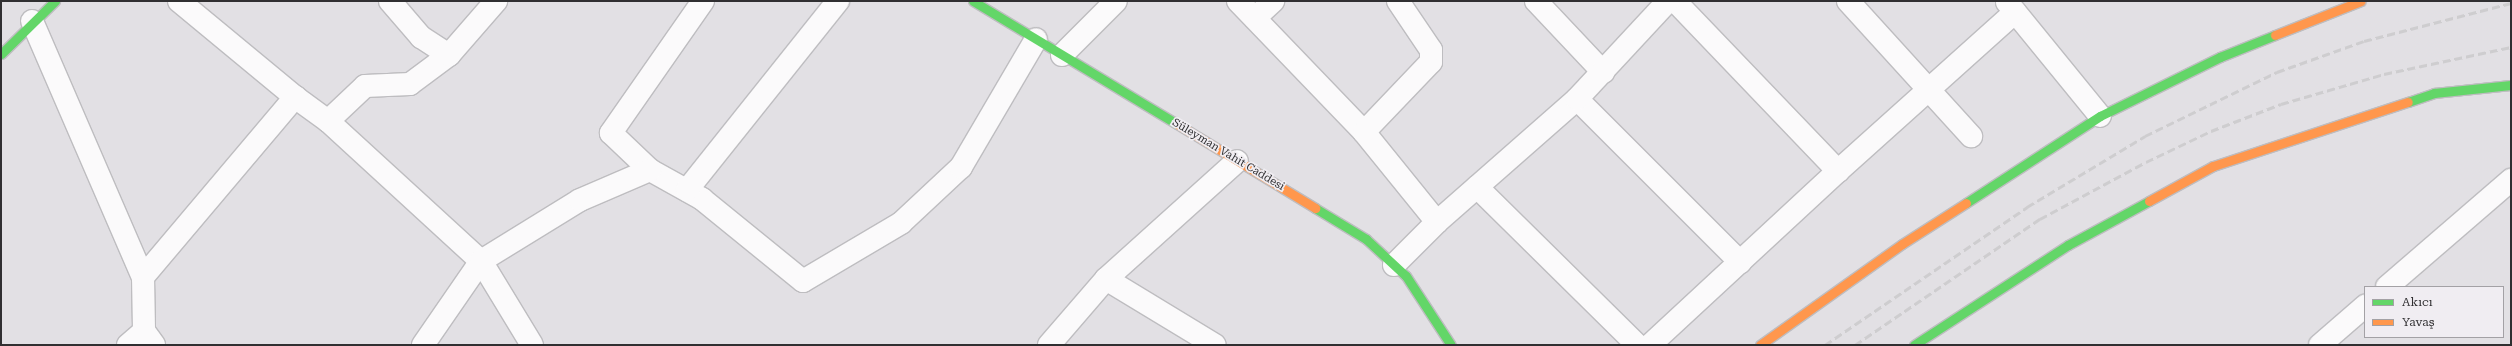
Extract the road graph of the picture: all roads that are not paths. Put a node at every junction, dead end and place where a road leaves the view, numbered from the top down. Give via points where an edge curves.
1 (55, 1) edge
2 (179, 1) edge
3 (390, 1) edge
4 (496, 1) edge
5 (703, 1) edge
6 (838, 1) edge
7 (973, 1) edge
8 (1116, 1) edge
9 (1238, 1) edge
10 (1273, 1) edge
11 (1398, 1) edge
12 (1536, 1) edge
13 (1668, 1) edge
14 (1675, 1) edge
15 (1848, 1) edge
16 (2361, 1) edge
17 (2011, 7) edge
18 (1255, 18) junction
19 (32, 21) junction
20 (1036, 39) junction
21 (1, 54) edge
22 (449, 55) junction
23 (1062, 55) junction
24 (1603, 72) junction
25 (2511, 85) edge
26 (1928, 91) junction
27 (295, 98) junction
28 (1577, 100) junction
29 (2100, 116) junction
30 (328, 121) junction
31 (1364, 132) junction
32 (1971, 136) dead end
33 (1237, 161) junction
34 (650, 170) junction
35 (1838, 171) junction
36 (2511, 180) edge
37 (1476, 188) junction
38 (687, 190) junction
39 (1437, 222) junction
40 (481, 261) junction
41 (1740, 262) junction
42 (1394, 265) junction
43 (143, 278) junction
44 (1106, 280) junction
45 (2388, 286) edge
46 (2364, 307) edge
47 (142, 340) edge
48 (423, 345) edge
49 (532, 345) edge
50 (1049, 345) edge
51 (1215, 345) edge
52 (1451, 345) edge
53 (1637, 345) edge
54 (1650, 345) edge
55 (1760, 345) edge
56 (1914, 345) edge
57 (2320, 345) edge

1 - 19 main road
2 - 27 street
3 - 22 street via 422,37
4 - 22 street
5 - 34 street via 611,133
6 - 38 street
7 - 20 main road, Süleyman Vahit Caddesi
8 - 23 street
9 - 18 street
10 - 18 street
11 - 31 street via 1431,50 1431,62
12 - 24 street
13 - 24 street
14 - 35 street
15 - 26 street
16 - 29 main road via 2220,57
17 - 26 street
17 - 29 street
18 - 31 street
19 - 21 main road
19 - 43 street
20 - 23 main road, Süleyman Vahit Caddesi
20 - 38 street via 961,167 901,223 803,281 702,199
22 - 30 street via 410,84 365,86
23 - 33 main road, Süleyman Vahit Caddesi
24 - 28 street
25 - 56 main road via 2434,94 2213,166 2068,245
26 - 32 street
26 - 35 street
27 - 30 street
27 - 43 street
28 - 37 street
28 - 41 street
29 - 55 main road via 1908,240
30 - 40 street
31 - 39 street
33 - 42 main road, Süleyman Vahit Caddesi via 1366,239
33 - 44 street
34 - 38 street
34 - 40 street via 580,200
35 - 41 street
36 - 45 street
37 - 39 street
37 - 53 street
39 - 42 street
40 - 48 street
40 - 49 street
41 - 54 street
42 - 52 main road, Süleyman Vahit Caddesi via 1406,276
43 - 47 street
44 - 50 street
44 - 51 street
46 - 57 street

